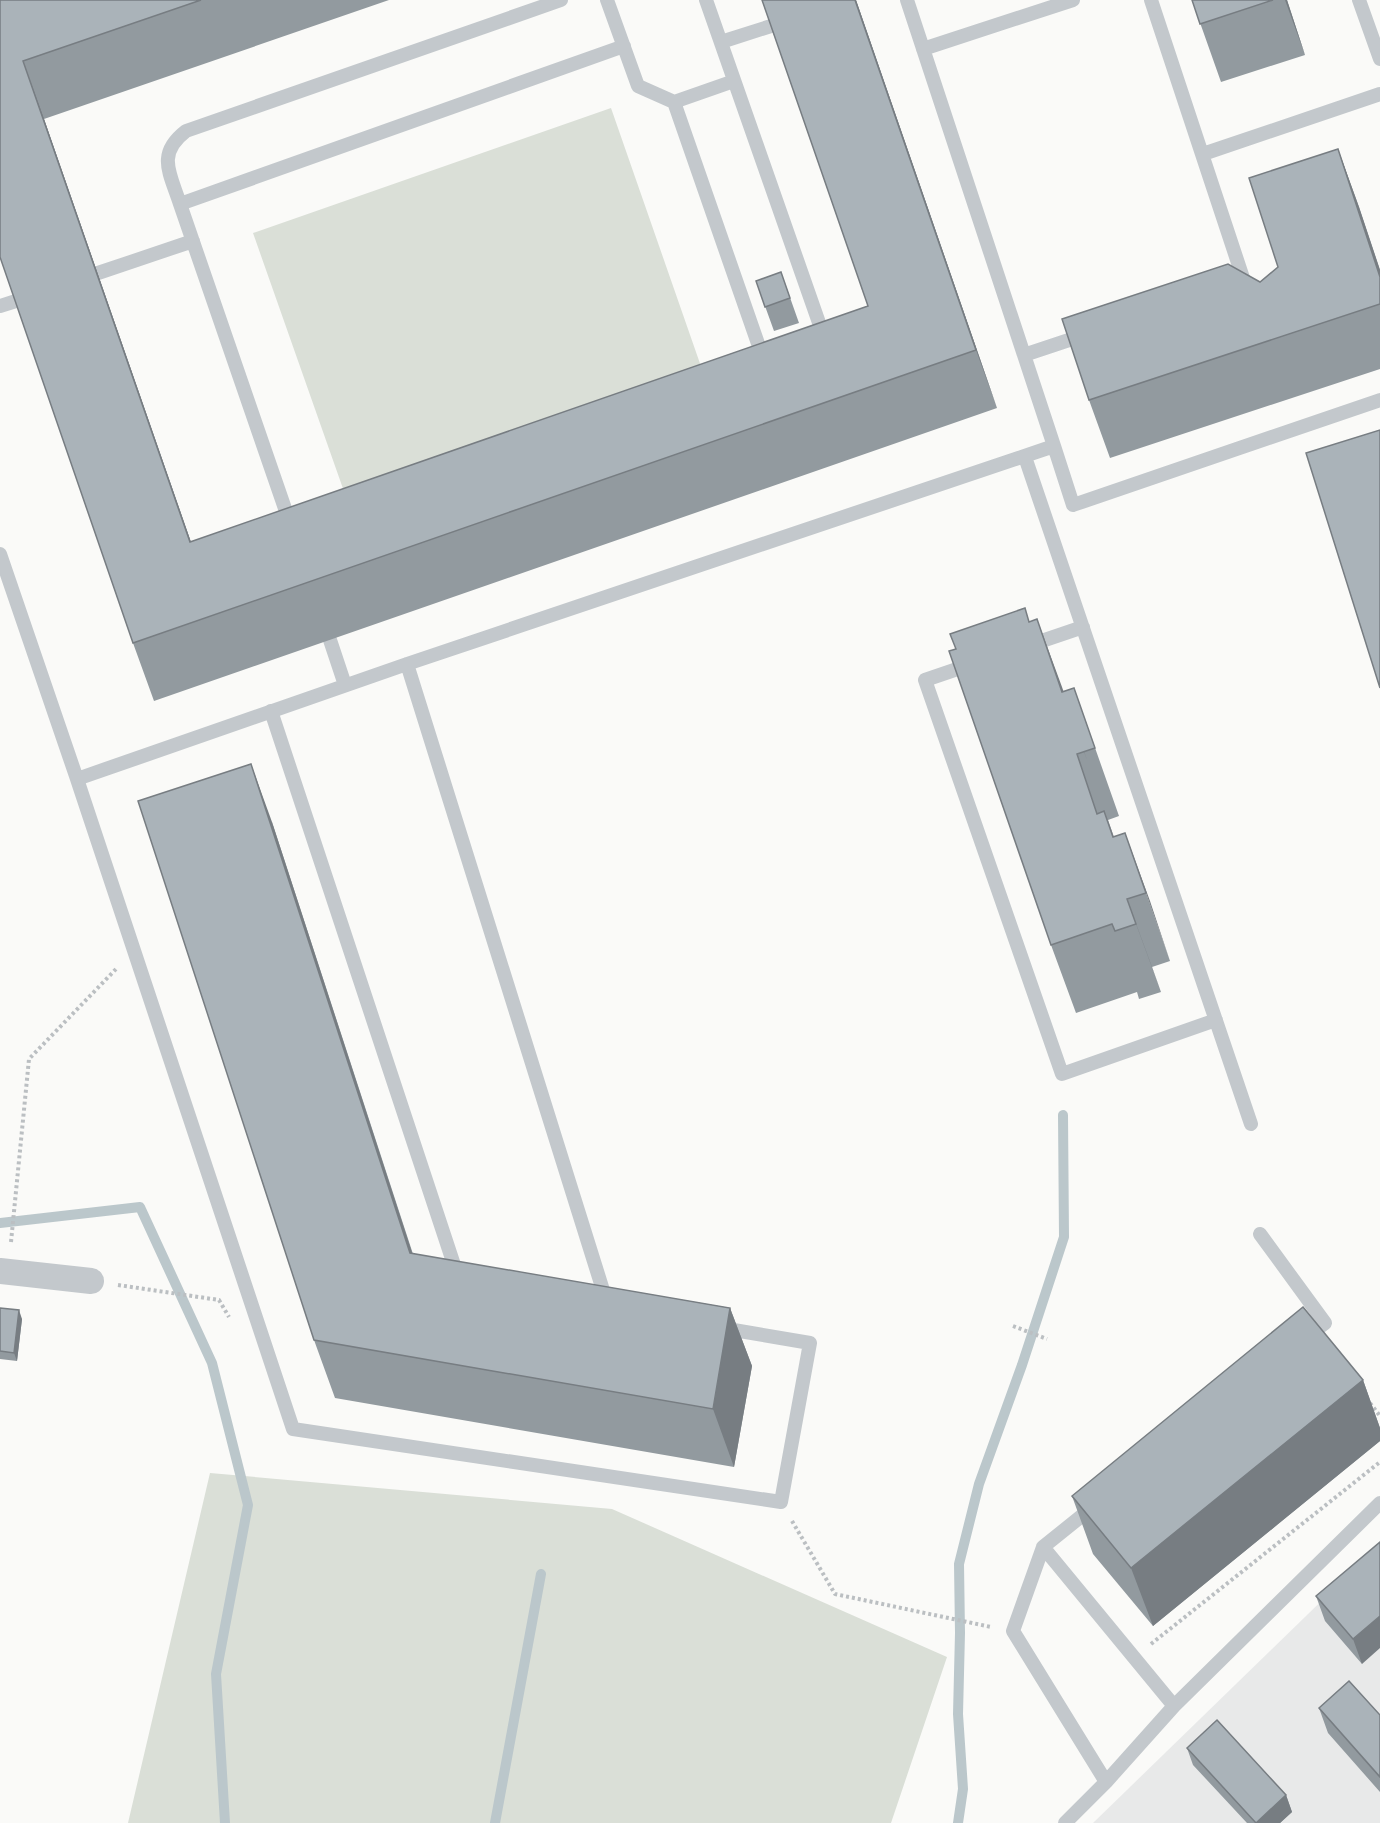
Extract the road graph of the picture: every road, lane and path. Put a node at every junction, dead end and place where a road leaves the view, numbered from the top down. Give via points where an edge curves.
1 (561, 0) edge
2 (607, 0) edge
3 (706, 0) edge
4 (907, 0) edge
5 (1073, 0) edge
6 (1151, 0) edge
7 (1359, 0) edge
8 (771, 26) edge
9 (721, 42) junction
10 (624, 46) junction
11 (923, 49) junction
12 (1380, 59) edge
13 (734, 81) junction
14 (1380, 94) edge
15 (674, 102) junction
16 (1203, 154) junction
17 (180, 204) junction
18 (193, 241) junction
19 (98, 273) edge
20 (1222, 288) edge
21 (16, 301) edge
22 (0, 306) edge
23 (1092, 332) edge
24 (803, 344) edge
25 (773, 355) edge
26 (1024, 355) junction
27 (1380, 400) edge
28 (1054, 447) junction
29 (1025, 457) junction
30 (296, 539) edge
31 (0, 554) edge
32 (1083, 627) junction
33 (330, 640) dead end
34 (1015, 650) edge
35 (981, 661) edge
36 (406, 664) junction
37 (345, 685) junction
38 (271, 711) junction
39 (77, 779) junction
40 (134, 951) junction
41 (1216, 1020) junction
42 (1251, 1124) dead end
43 (1260, 1234) dead end
44 (4, 1272) edge
45 (91, 1281) joint
46 (472, 1285) edge
47 (609, 1308) edge
48 (230, 1320) dead end
49 (703, 1324) edge
50 (1013, 1326) dead end
51 (1047, 1339) dead end
52 (1296, 1345) edge
53 (1367, 1399) dead end
54 (1380, 1416) edge
55 (1380, 1462) edge
56 (1109, 1494) edge
57 (781, 1502) junction
58 (1380, 1503) edge
59 (1043, 1547) junction
60 (1013, 1631) junction
61 (1144, 1636) dead end
62 (1174, 1706) junction
63 (1106, 1782) junction
64 (1065, 1823) edge

1 - 17 lane via 186,131 172,141 167,154
2 - 10 lane
3 - 9 lane
4 - 11 lane
5 - 11 lane
6 - 16 lane
7 - 12 lane
8 - 9 lane
9 - 13 lane
10 - 15 lane via 638,86
10 - 17 lane
11 - 26 lane
13 - 15 lane
13 - 24 lane via 824,337
14 - 16 lane
15 - 25 lane via 763,358
16 - 20 lane via 1244,281
17 - 18 lane
18 - 19 lane
18 - 30 lane
21 - 22 lane
23 - 26 lane
26 - 28 lane
27 - 28 lane via 1073,505
28 - 29 lane
29 - 32 lane
29 - 36 lane
31 - 39 lane
32 - 34 lane
32 - 41 lane
33 - 37 lane
35 - 41 lane via 925,680 1062,1074
36 - 37 lane
36 - 47 lane
37 - 38 lane
38 - 39 lane
38 - 46 lane via 460,1283
39 - 40 lane
40 - 44 path via 29,1059
40 - 57 lane via 293,1429
41 - 42 lane
43 - 52 lane via 1325,1323
44 - 45 street
45 - 48 path via 219,1300
49 - 57 lane via 810,1343
50 - 51 path
53 - 54 path
55 - 61 path via 1150,1645
56 - 59 lane
57 - 60 path via 835,1594
58 - 62 lane
59 - 60 lane
59 - 62 lane
60 - 63 lane
62 - 63 lane
63 - 64 lane

